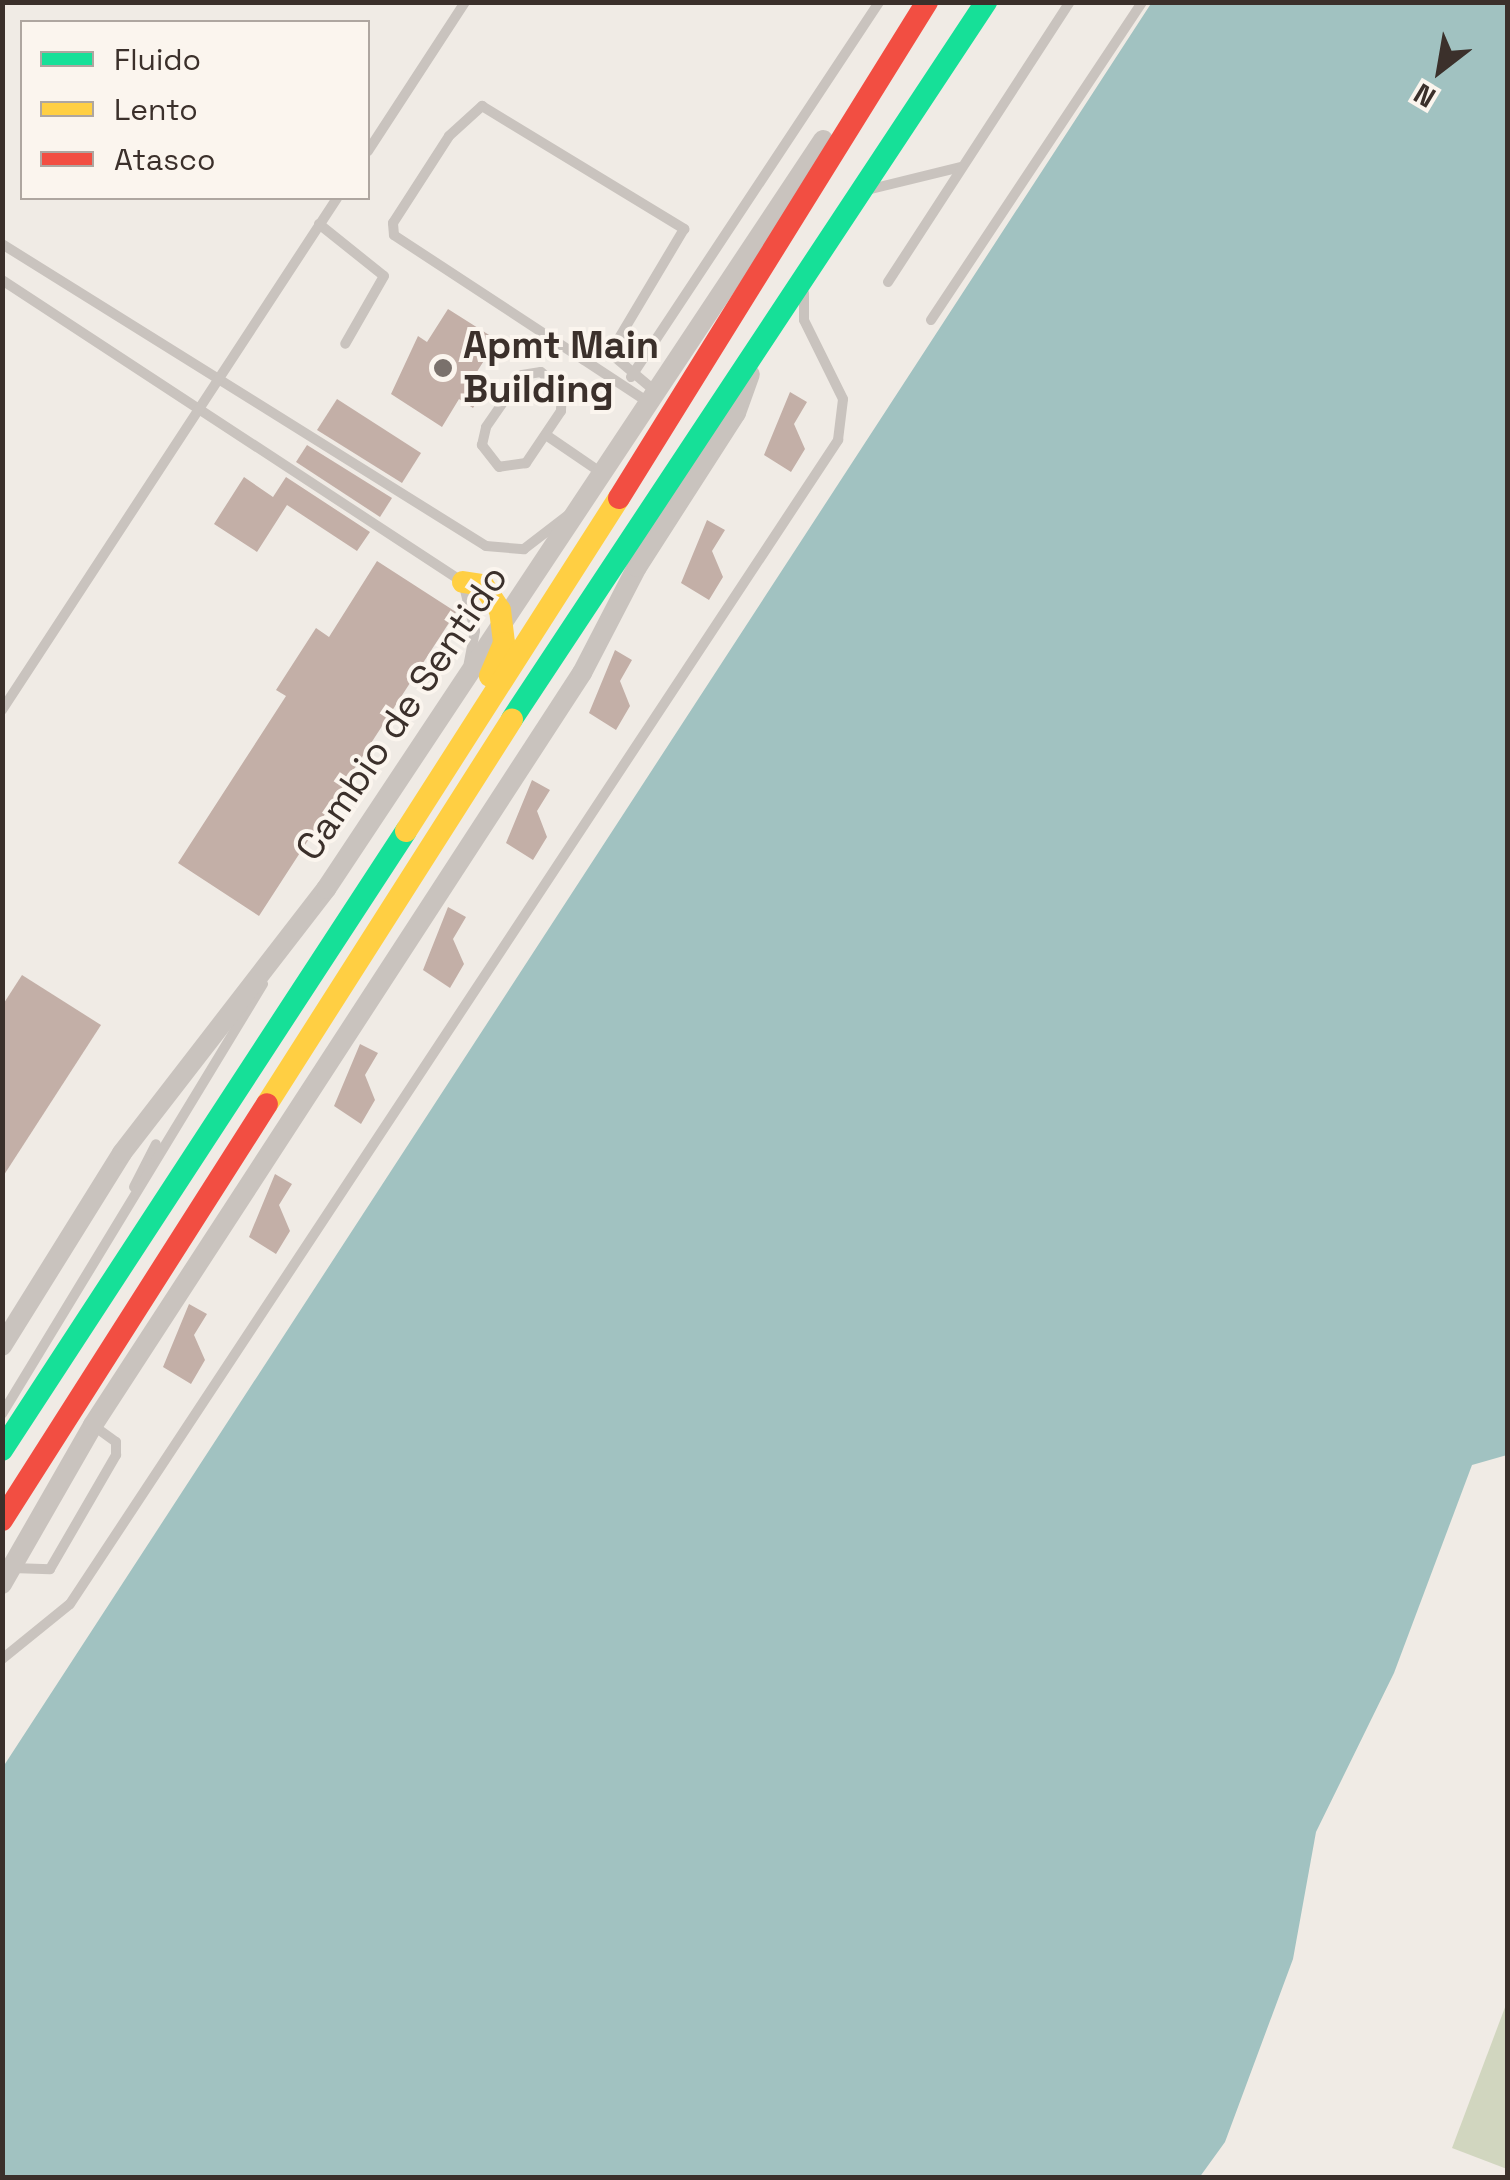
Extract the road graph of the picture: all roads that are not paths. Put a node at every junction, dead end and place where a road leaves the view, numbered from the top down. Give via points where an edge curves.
1 (465, 2) edge
2 (878, 2) edge
3 (927, 2) edge
4 (986, 2) edge
5 (1070, 2) edge
6 (1142, 2) edge
7 (852, 116) junction
8 (370, 148) edge
9 (962, 167) junction
10 (863, 191) junction
11 (336, 200) edge
12 (319, 224) junction
13 (2, 244) edge
14 (816, 264) junction
15 (2, 280) edge
16 (888, 282) dead end
17 (931, 320) dead end
18 (345, 344) dead end
19 (758, 353) junction
20 (610, 354) junction
21 (584, 360) junction
22 (632, 376) junction
23 (217, 380) junction
24 (625, 387) junction
25 (652, 397) junction
26 (198, 408) junction
27 (546, 435) junction
28 (600, 472) junction
29 (572, 512) junction
30 (463, 582) junction
31 (504, 626) junction
32 (469, 668) junction
33 (2, 710) edge
34 (402, 834) junction
35 (284, 949) junction
36 (2, 1346) edge
37 (2, 1414) edge
38 (93, 1425) junction
39 (2, 1450) edge
40 (2, 1520) edge
41 (5, 1578) edge
42 (2, 1660) edge

1 - 8 lane
2 - 22 lane
3 - 7 main road
4 - 10 main road
5 - 9 lane
6 - 17 lane
7 - 25 street, Cambio de Sentido via 825,137
7 - 34 main road via 845,147
9 - 10 lane
9 - 16 lane
10 - 14 main road
11 - 12 lane
12 - 18 lane via 384,276
12 - 23 lane
13 - 23 lane
14 - 19 main road
14 - 42 lane via 804,320 843,399 838,440 70,1604
15 - 26 lane
19 - 38 street via 736,413 637,566 582,673
19 - 40 main road via 622,548
20 - 21 lane
20 - 21 lane via 686,232 482,106 449,136 393,222 394,235
20 - 22 lane
21 - 24 lane
22 - 24 lane
22 - 25 lane
23 - 26 lane
23 - 29 lane via 486,546 524,548
24 - 25 lane
25 - 28 street, Cambio de Sentido
26 - 30 lane
26 - 33 lane
27 - 27 lane via 562,391 541,372 522,375 486,428 486,454 518,467
27 - 28 lane
28 - 29 street, Cambio de Sentido
29 - 31 street, Cambio de Sentido
30 - 31 main road via 484,585
30 - 32 lane via 475,631
31 - 32 street, Cambio de Sentido
31 - 34 main road via 500,659 422,779
32 - 35 street, Cambio de Sentido
34 - 39 main road
35 - 36 street, Cambio de Sentido via 122,1153
35 - 37 lane
38 - 41 street
38 - 41 lane via 118,1446 107,1471 50,1569

